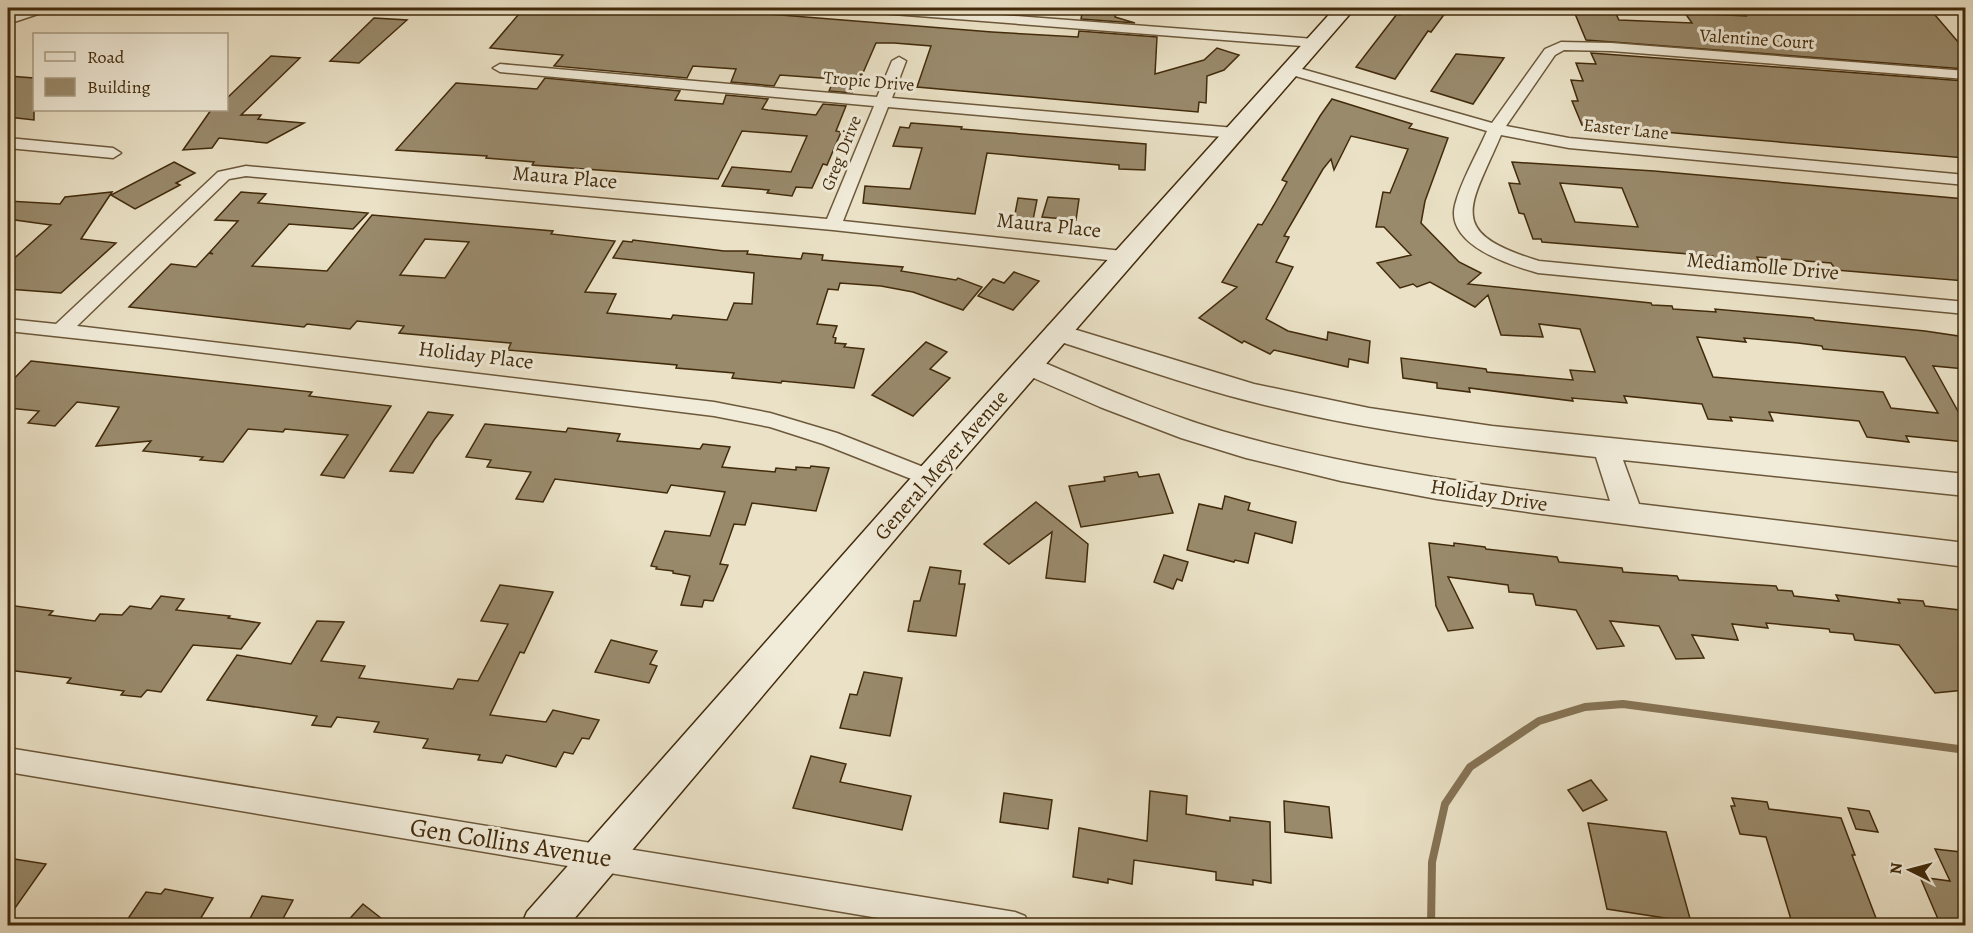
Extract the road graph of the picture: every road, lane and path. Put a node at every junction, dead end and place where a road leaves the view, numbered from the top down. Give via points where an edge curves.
1 (38, 8) edge
2 (867, 8) edge
3 (1345, 8) edge
4 (8, 19) edge
5 (1314, 44) junction
6 (1548, 55) joint
7 (899, 61) dead end
8 (500, 68) dead end
9 (1290, 70) junction
10 (1965, 75) edge
11 (882, 102) junction
12 (1496, 129) junction
13 (1235, 133) junction
14 (8, 143) edge
15 (113, 153) dead end
16 (1965, 180) edge
17 (833, 225) junction
18 (1126, 256) junction
19 (1965, 308) edge
20 (8, 324) edge
21 (60, 330) junction
22 (1057, 332) junction
23 (1029, 366) junction
24 (1606, 448) junction
25 (929, 478) junction
26 (1965, 485) edge
27 (1629, 514) junction
28 (1965, 555) edge
29 (8, 760) edge
30 (602, 857) junction
31 (541, 926) edge
32 (1015, 926) edge

1 - 4 street
2 - 5 street
3 - 5 main road, General Meyer Avenue
5 - 9 main road, General Meyer Avenue
6 - 10 street, Valentine Court via 1561,46 1600,47
6 - 12 street, Mediamolle Drive
7 - 11 street, Greg Drive
8 - 11 street, Tropic Drive
9 - 12 street, Easter Lane
9 - 13 main road, General Meyer Avenue
11 - 13 street, Tropic Drive
11 - 17 street, Greg Drive
12 - 16 street, Easter Lane via 1569,143
12 - 19 street, Mediamolle Drive via 1463,206 1464,220 1473,237 1519,262 1556,269
13 - 18 main road, General Meyer Avenue
14 - 15 street
17 - 18 street, Maura Place
17 - 21 street, Maura Place via 246,171 224,175
18 - 22 main road, General Meyer Avenue
20 - 21 street, Holiday Place
21 - 25 street, Holiday Place via 714,409 830,438
22 - 23 main road, General Meyer Avenue
22 - 24 street via 1253,393 1330,411 1492,436
23 - 25 main road, General Meyer Avenue
23 - 27 street, Holiday Drive via 1146,415 1246,448 1389,480
24 - 26 street
24 - 27 street
25 - 30 main road, General Meyer Avenue
27 - 28 street, Holiday Drive
29 - 30 street, Gen Collins Avenue
30 - 31 main road, General Meyer Avenue
30 - 32 street, Gen Collins Avenue

